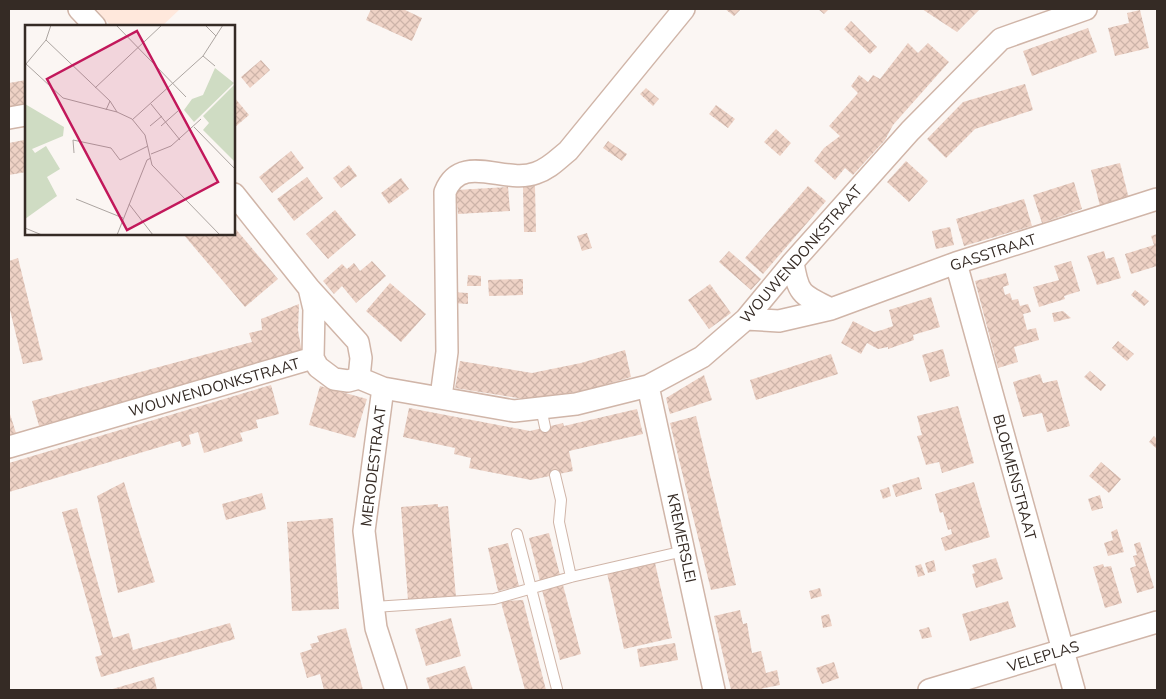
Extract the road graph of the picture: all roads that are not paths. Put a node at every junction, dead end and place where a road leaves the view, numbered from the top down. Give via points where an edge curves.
1 (684, 9) edge
2 (1086, 9) edge
3 (25, 115) edge
4 (9, 118) edge
5 (235, 195) edge
6 (1157, 199) edge
7 (793, 262) junction
8 (956, 263) junction
9 (309, 288) junction
10 (831, 309) junction
11 (746, 319) junction
12 (313, 358) junction
13 (359, 378) junction
14 (648, 386) junction
15 (383, 388) junction
16 (441, 397) junction
17 (9, 447) edge
18 (556, 475) dead end
19 (517, 534) dead end
20 (684, 551) junction
21 (572, 577) junction
22 (531, 588) junction
23 (374, 607) junction
24 (1157, 622) edge
25 (1062, 650) junction
26 (557, 689) edge
27 (396, 690) edge
28 (714, 690) edge
29 (930, 690) edge
30 (1074, 690) edge

1 - 16 street via 568,151 548,168 521,176 470,170 449,181 445,192 447,352
2 - 7 street, WOUWENDONKSTRAAT via 1001,39 910,131
3 - 4 street
5 - 9 street
6 - 8 street, GASSTRAAT
7 - 10 street via 803,296
7 - 11 street, WOUWENDONKSTRAAT
8 - 10 street, GASSTRAAT
8 - 25 street, BLOEMENSTRAAT
9 - 12 street via 314,309
9 - 13 street via 358,342 361,358
10 - 11 street, GASSTRAAT via 779,322
11 - 14 street, WOUWENDONKSTRAAT via 702,357
12 - 13 street, WOUWENDONKSTRAAT via 318,367 334,379 348,381
12 - 17 street, WOUWENDONKSTRAAT
13 - 15 street, WOUWENDONKSTRAAT
14 - 16 street, WOUWENDONKSTRAAT via 576,404 543,418
14 - 20 street, KREMERSLEI
15 - 16 street, WOUWENDONKSTRAAT
15 - 23 street, MERODESTRAAT via 364,531
18 - 21 lane via 561,500 559,522
19 - 22 lane
20 - 21 lane
20 - 28 street, KREMERSLEI
21 - 22 lane
22 - 23 lane via 494,598
22 - 26 lane
23 - 27 street, MERODESTRAAT via 376,628
24 - 25 street, VELEPLAS
25 - 29 street, VELEPLAS
25 - 30 street, BLOEMENSTRAAT

